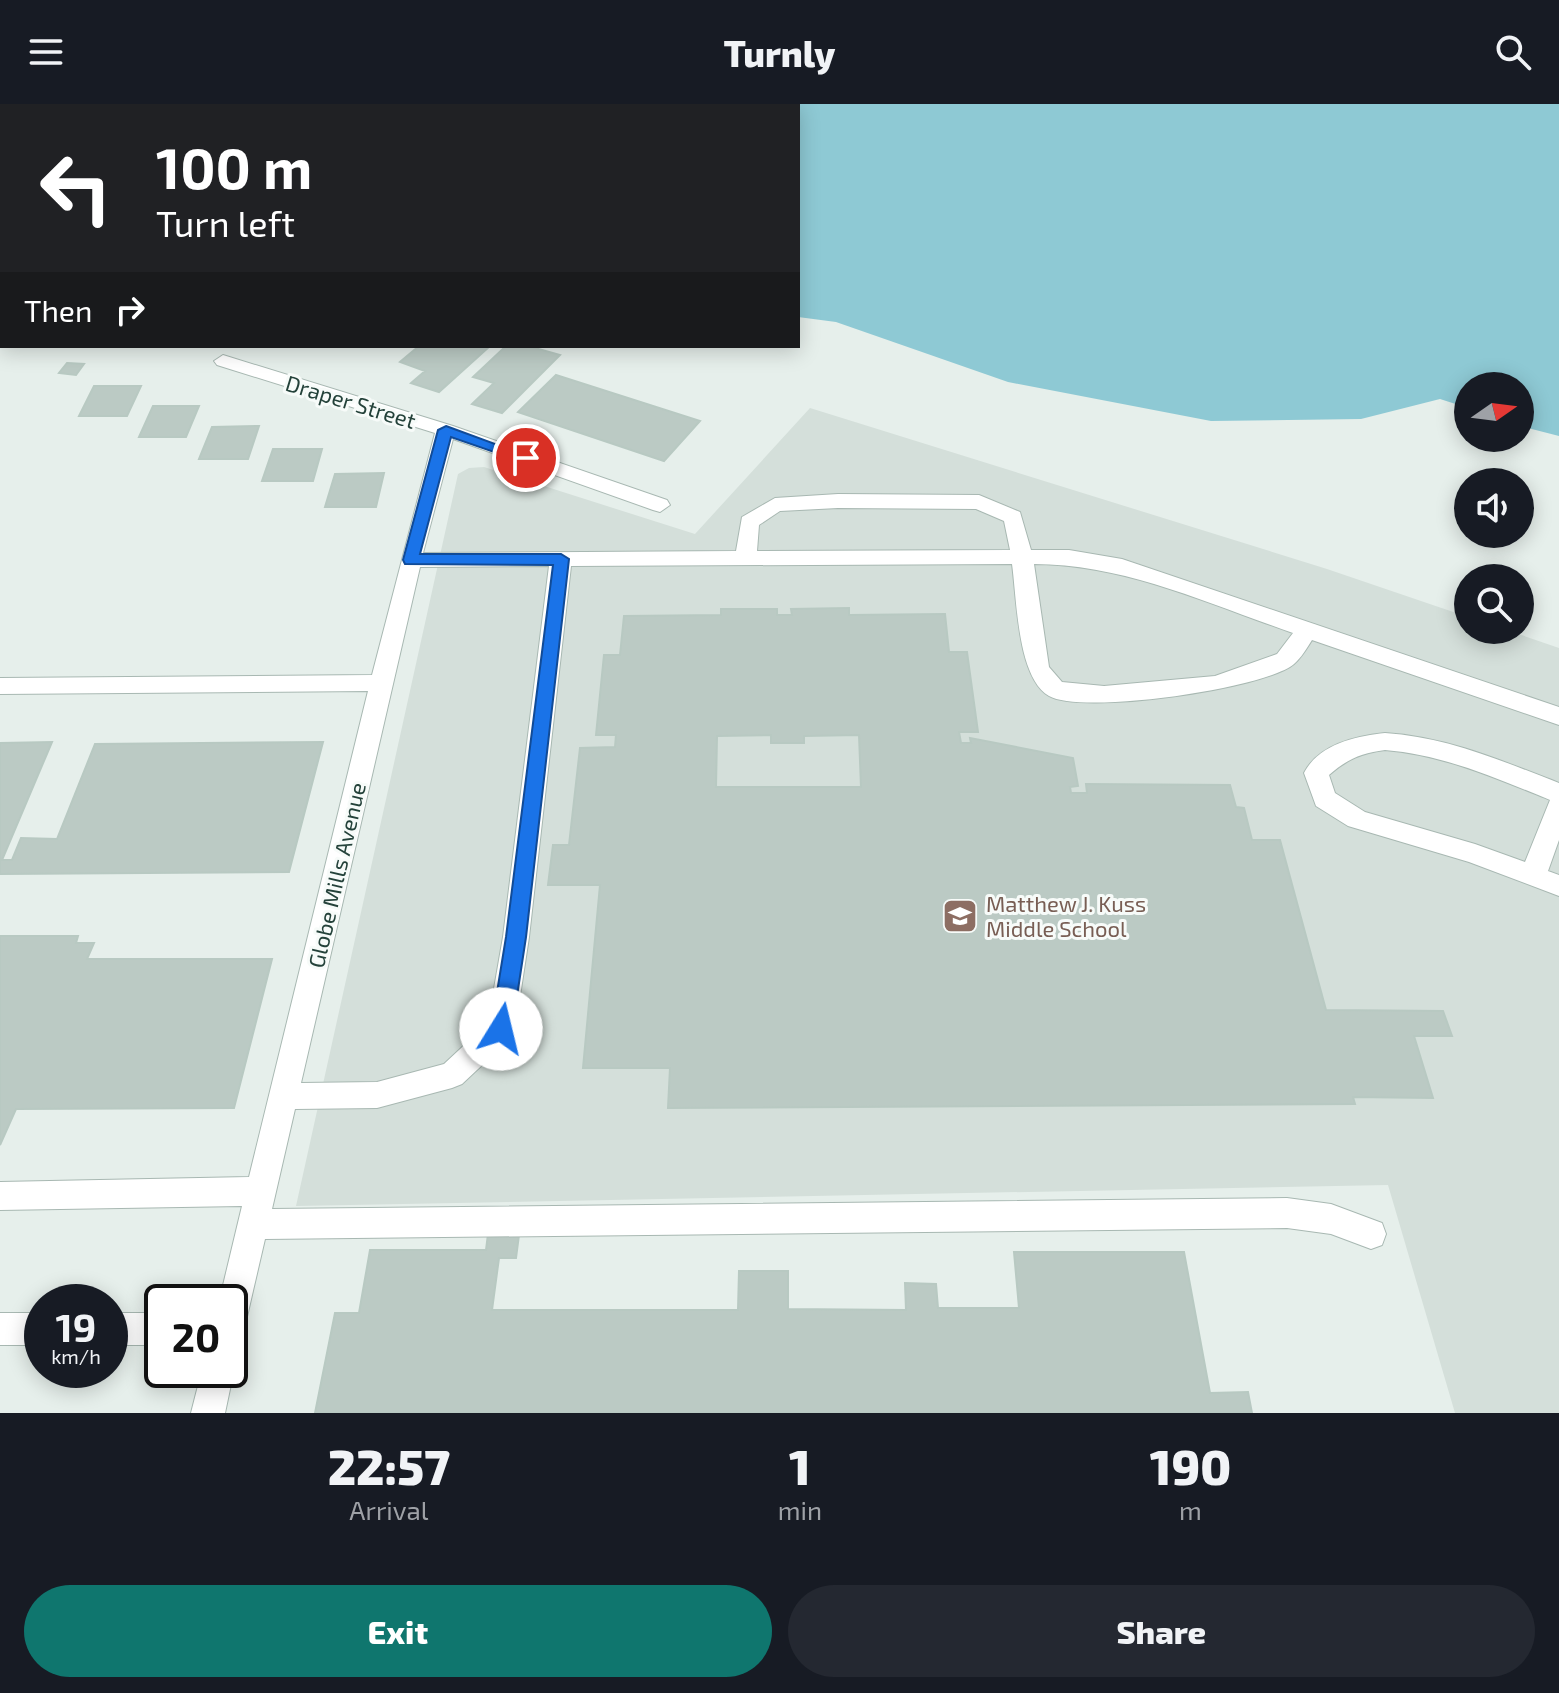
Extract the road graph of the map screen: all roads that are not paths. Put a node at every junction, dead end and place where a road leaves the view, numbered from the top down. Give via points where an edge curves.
1 (239, 348) edge
2 (446, 430) junction
3 (660, 505) dead end
4 (1022, 557) junction
5 (746, 558) junction
6 (561, 559) junction
7 (411, 560) junction
8 (1308, 630) junction
9 (381, 683) junction
10 (0, 686) edge
11 (1559, 716) edge
12 (1559, 793) edge
13 (1559, 806) edge
14 (1533, 876) junction
15 (1559, 886) edge
16 (284, 1096) junction
17 (262, 1191) junction
18 (0, 1196) edge
19 (254, 1224) junction
20 (1371, 1234) dead end
21 (239, 1284) edge
22 (0, 1329) edge
23 (24, 1329) edge
24 (214, 1388) edge
25 (208, 1413) edge

1 - 2 street, Draper Street via 223,361
2 - 3 street, Draper Street
2 - 7 street, Globe Mills Avenue
4 - 5 street
4 - 5 street via 1013,517 979,502 838,501 775,505 749,522
4 - 8 street via 1114,564
4 - 8 street via 1038,670 1056,690 1104,694 1216,684 1285,660
5 - 6 street
6 - 7 street
6 - 16 street via 501,1029 452,1075 377,1095
7 - 9 street, Globe Mills Avenue
8 - 11 street
9 - 10 street
9 - 16 street, Globe Mills Avenue
12 - 14 street via 1416,744 1363,744 1332,757 1316,773 1325,799 1357,819
13 - 14 street
14 - 15 street
16 - 17 street, Globe Mills Avenue
17 - 18 street
17 - 19 street, Globe Mills Avenue
19 - 20 street via 1287,1213 1331,1219
19 - 21 street, Globe Mills Avenue
22 - 23 street
24 - 25 street

